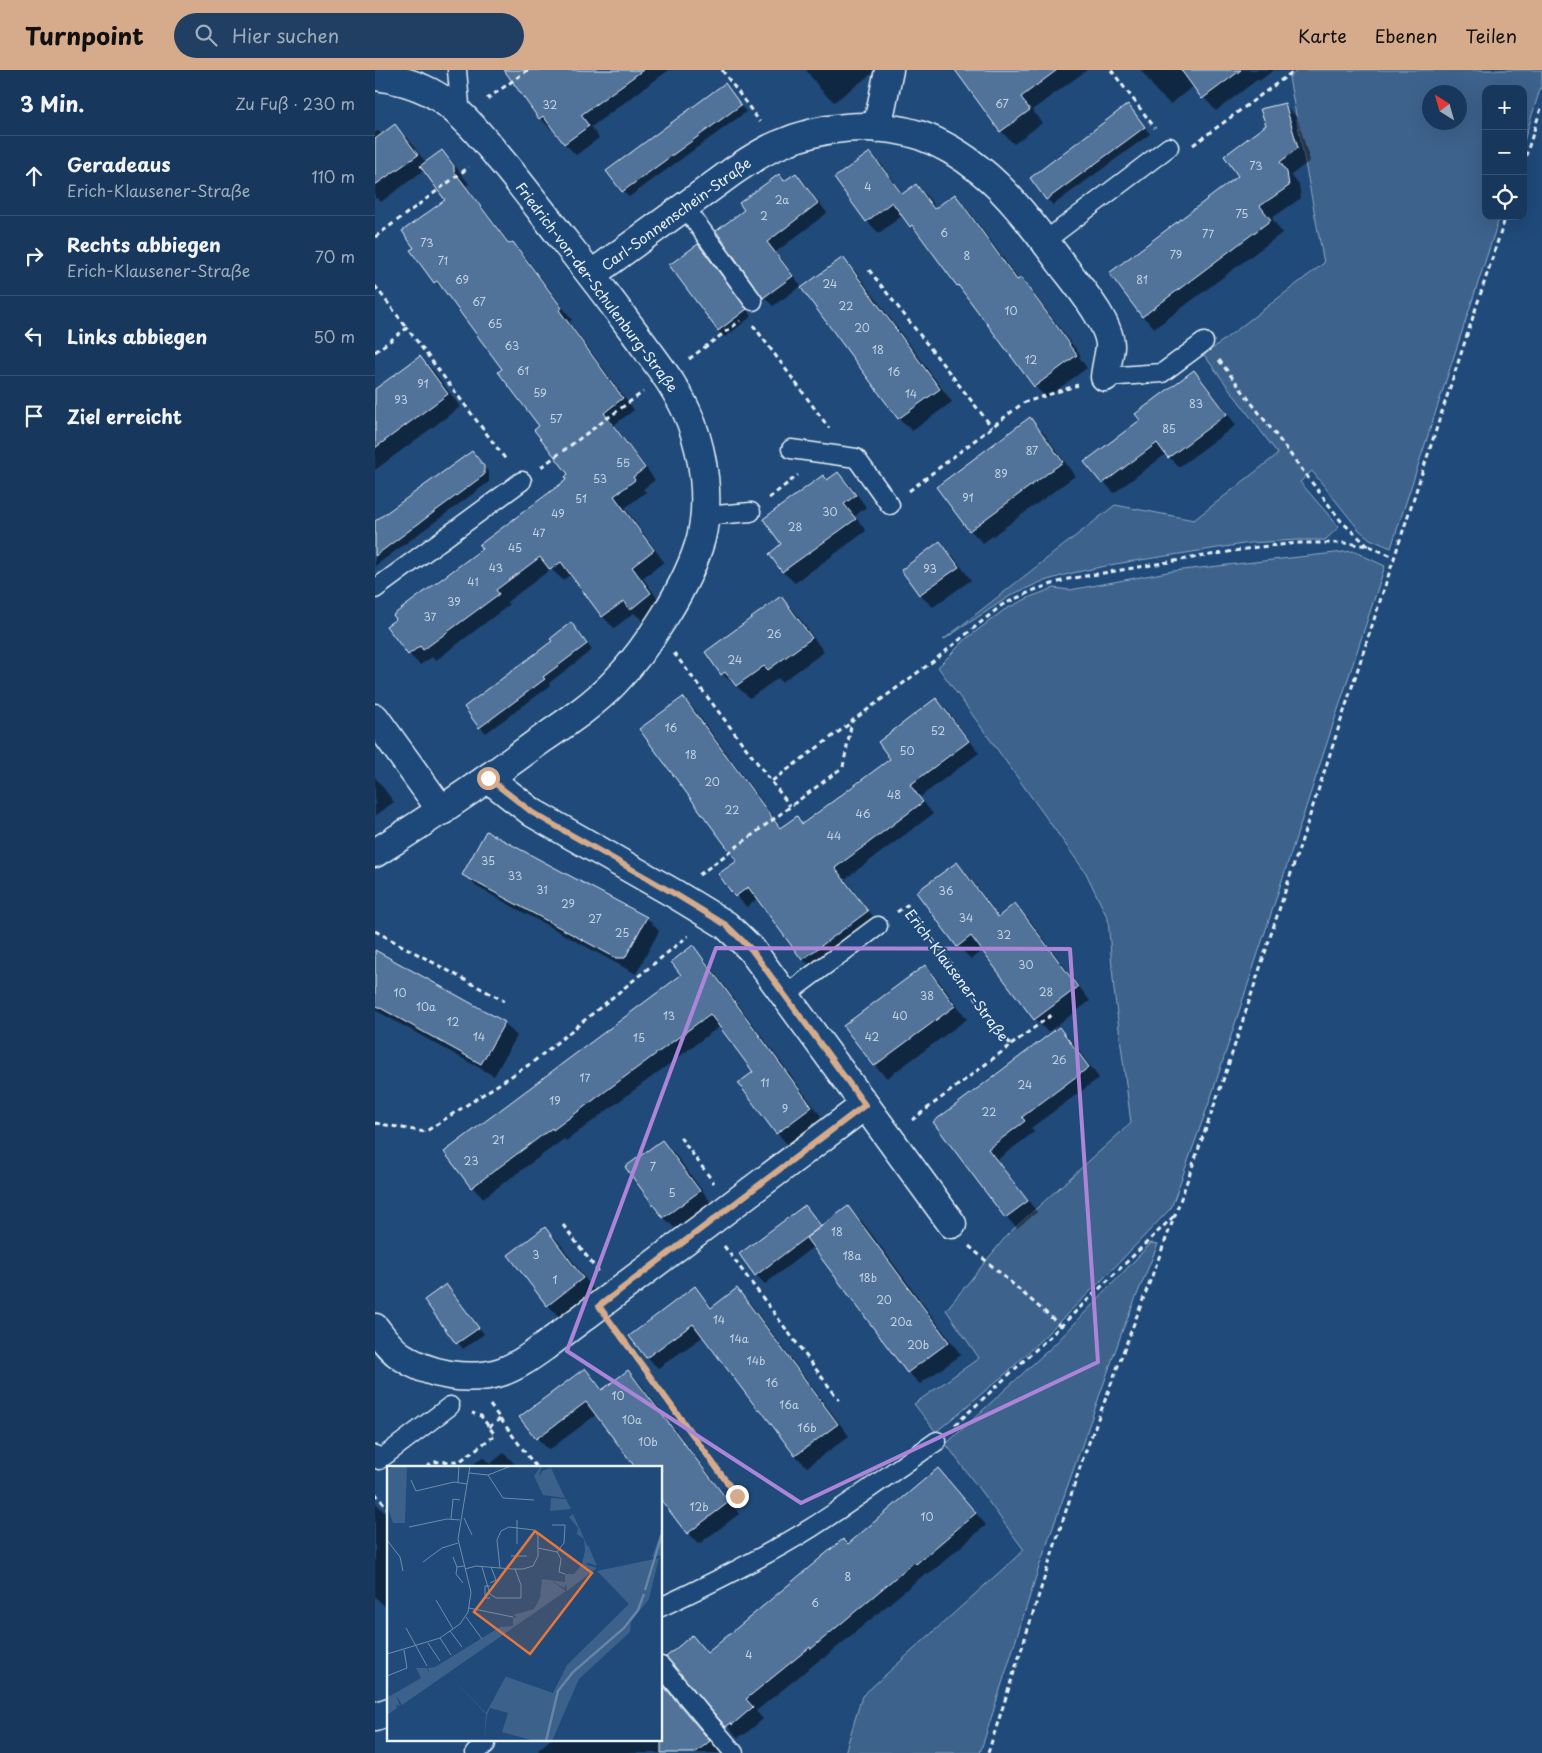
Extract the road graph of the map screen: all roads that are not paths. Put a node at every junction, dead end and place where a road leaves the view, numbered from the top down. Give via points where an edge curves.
1 (457, 70) edge
2 (889, 70) edge
3 (375, 76) edge
4 (461, 116) junction
5 (877, 128) junction
6 (1169, 147) road end
7 (684, 206) junction
8 (1045, 241) junction
9 (591, 275) junction
10 (750, 308) road end
11 (1204, 342) road end
12 (1105, 377) joint
13 (791, 449) dead end
14 (522, 481) road end
15 (890, 505) road end
16 (751, 512) road end
17 (704, 516) junction
18 (375, 589) edge
19 (375, 718) edge
20 (488, 778) junction
21 (442, 811) junction
22 (375, 853) edge
23 (878, 926) road end
24 (784, 996) junction
25 (865, 1105) junction
26 (952, 1224) road end
27 (375, 1328) edge
28 (450, 1406) dead end
29 (937, 1441) road end
30 (375, 1455) edge
31 (663, 1605) edge
32 (663, 1668) edge
33 (387, 1713) edge
34 (375, 1717) edge
35 (734, 1753) edge

1 - 4 lane
2 - 5 street
3 - 4 street, Friedrich-von-der-Schulenburg-Straße via 426,91
4 - 9 street, Friedrich-von-der-Schulenburg-Straße via 492,149
5 - 7 street, Carl-Sonnenschein-Straße via 828,130 778,145
5 - 8 street, Carl-Sonnenschein-Straße via 918,135 958,154 983,172
6 - 8 lane
7 - 9 street, Carl-Sonnenschein-Straße
7 - 10 lane
8 - 12 street, Carl-Sonnenschein-Straße via 1099,315 1107,332 1110,346
9 - 17 street, Friedrich-von-der-Schulenburg-Straße via 680,398 694,432 705,482
11 - 12 lane via 1162,372
13 - 15 lane via 856,458
14 - 18 lane
16 - 17 lane
17 - 20 street, Friedrich-von-der-Schulenburg-Straße via 701,538 692,562 675,597 636,659 593,703
19 - 21 street
20 - 21 street, Friedrich-von-der-Schulenburg-Straße
20 - 24 street via 533,813 726,925 751,949
21 - 22 street, Friedrich-von-der-Schulenburg-Straße
23 - 24 lane
24 - 25 street
25 - 26 street
25 - 27 street via 524,1361 501,1372 477,1377 455,1376 418,1365 387,1344
28 - 30 lane via 379,1460
29 - 31 lane via 775,1550
32 - 35 lane
33 - 34 street

